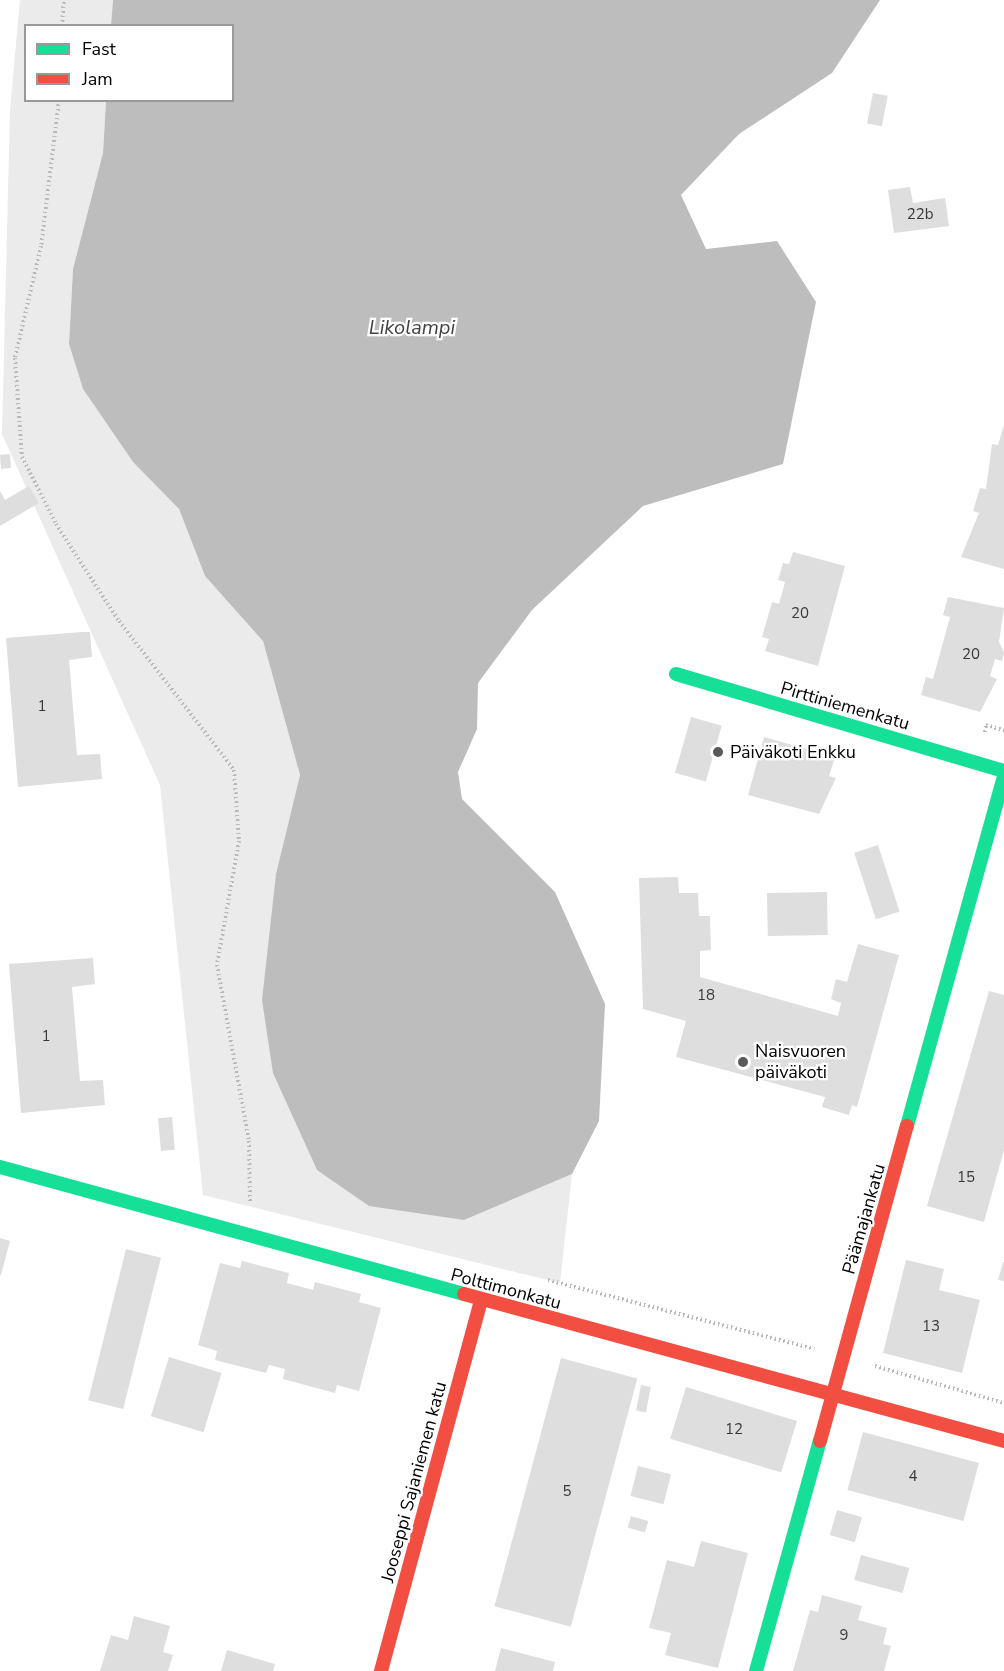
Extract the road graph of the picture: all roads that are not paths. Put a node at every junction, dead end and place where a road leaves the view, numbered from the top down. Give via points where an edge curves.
1 (676, 674) dead end
2 (1004, 773) edge
3 (0, 1167) edge
4 (481, 1301) junction
5 (833, 1395) junction
6 (1004, 1441) edge
7 (381, 1671) edge
8 (756, 1671) edge

1 - 2 street, Pirttiniemenkatu
2 - 5 street, Päämajankatu
3 - 4 street, Polttimonkatu
4 - 5 street, Polttimonkatu
4 - 7 street, Jooseppi Sajaniemen katu
5 - 6 street, Polttimonkatu
5 - 8 street, Päämajankatu

